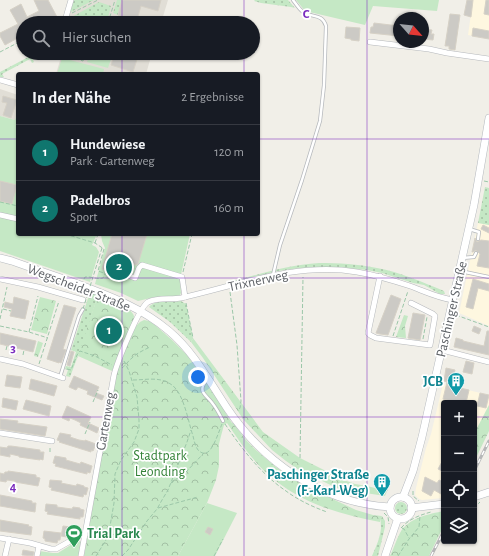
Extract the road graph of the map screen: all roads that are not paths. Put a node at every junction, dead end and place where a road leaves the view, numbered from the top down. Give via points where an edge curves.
1 (71, 0) edge
2 (292, 0) edge
3 (66, 16) road end
4 (370, 42) dead end
5 (489, 59) edge
6 (0, 80) edge
7 (16, 85) edge
8 (489, 118) edge
9 (0, 215) edge
10 (16, 219) edge
11 (469, 229) junction
12 (478, 239) dead end
13 (476, 253) dead end
14 (0, 258) edge
15 (462, 258) junction
16 (459, 270) junction
17 (127, 275) dead end
18 (273, 275) junction
19 (380, 276) junction
20 (489, 277) edge
21 (0, 279) edge
22 (185, 297) junction
23 (83, 300) dead end
24 (453, 300) junction
25 (412, 303) dead end
26 (83, 309) road end
27 (141, 311) junction
28 (442, 350) junction
29 (0, 359) edge
30 (489, 362) edge
31 (62, 377) joint
32 (209, 379) junction
33 (223, 421) road end
34 (0, 433) edge
35 (52, 441) dead end
36 (489, 492) edge
37 (477, 496) edge
38 (403, 497) junction
39 (441, 504) edge
40 (390, 507) junction
41 (411, 508) junction
42 (398, 518) junction
43 (85, 535) junction
44 (0, 538) edge
45 (9, 539) junction
46 (39, 546) junction
47 (5, 556) edge
48 (37, 556) edge
49 (81, 556) edge
50 (386, 556) edge

1 - 3 street
2 - 18 lane via 305,13 325,21 324,85 320,121 280,245
4 - 5 street
6 - 7 street
8 - 11 street, Paschinger Straße
9 - 10 street
11 - 12 lane via 479,232
11 - 15 street, Paschinger Straße
13 - 15 lane via 474,257
14 - 27 street, Wegscheider Straße via 97,291
15 - 16 street, Paschinger Straße
16 - 20 lane
16 - 24 street, Paschinger Straße
17 - 22 street via 135,278 142,265 182,277
18 - 19 street, Trixnerweg via 322,270
18 - 22 street, Trixnerweg
19 - 24 street, Trixnerweg
19 - 25 street via 368,332 370,335 430,345 435,316
21 - 23 street via 38,286
22 - 27 street, Trixnerweg via 152,300
24 - 28 street, Paschinger Straße
26 - 31 lane
27 - 32 street, Wegscheider Straße via 177,338
27 - 43 street, Gartenweg via 114,375
28 - 30 street
28 - 38 street, Paschinger Straße via 422,437
29 - 31 street
32 - 33 lane via 203,384 203,393 213,403
32 - 40 street, Wegscheider Straße via 246,433 289,472 313,486 338,496
34 - 35 street
36 - 37 street
38 - 40 street via 393,500
38 - 41 street via 409,500
39 - 41 street
40 - 42 street via 392,514
41 - 42 street via 406,517
42 - 50 street
43 - 46 street via 56,549
43 - 49 street, Gartenweg
44 - 45 street
45 - 46 street
45 - 47 street
46 - 48 street

